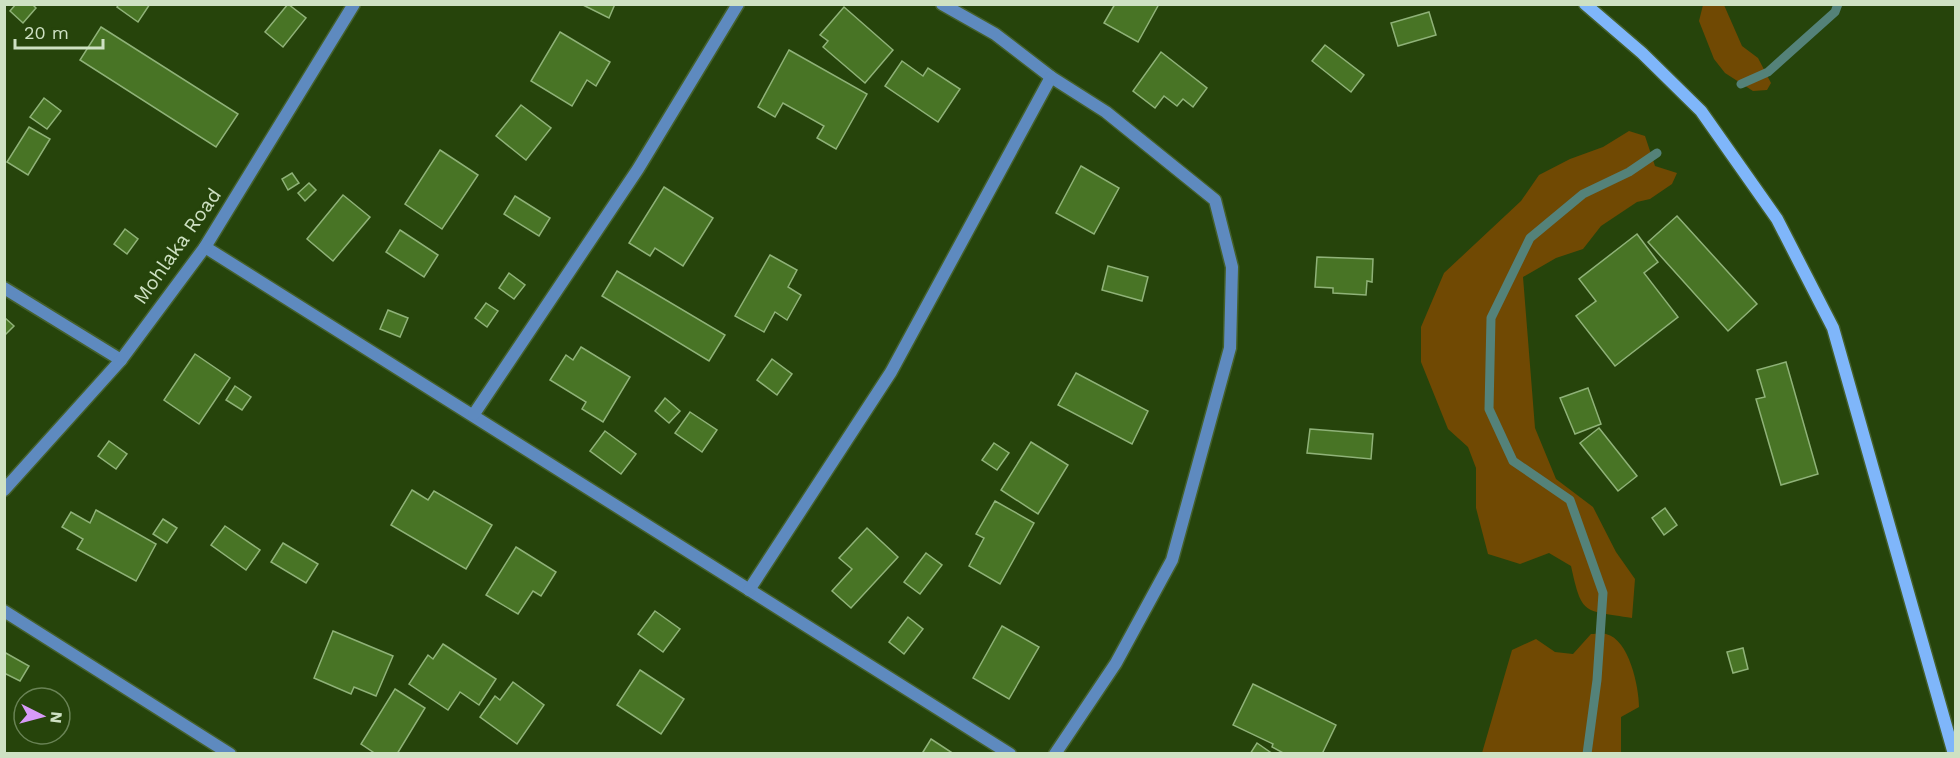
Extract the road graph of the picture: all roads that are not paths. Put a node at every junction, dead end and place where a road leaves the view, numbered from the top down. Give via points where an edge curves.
1 (354, 4) edge
2 (738, 4) edge
3 (942, 4) edge
4 (1585, 4) edge
5 (1051, 77) junction
6 (204, 247) junction
7 (4, 288) edge
8 (121, 360) junction
9 (474, 414) junction
10 (4, 490) edge
11 (749, 590) junction
12 (4, 611) edge
13 (230, 753) edge
14 (1010, 753) edge
15 (1055, 753) edge
16 (1954, 753) edge

1 - 6 street, Mohlaka Road
2 - 9 street via 638,170
3 - 5 street via 995,34
4 - 16 main road via 1701,111 1777,219 1833,328
5 - 11 street via 891,372
5 - 15 street via 1106,112 1215,200 1232,267 1230,348 1172,560 1116,663
6 - 8 street, Mohlaka Road
6 - 9 street
7 - 8 street
8 - 10 street, Mohlaka Road
9 - 11 street
11 - 14 street
12 - 13 street

